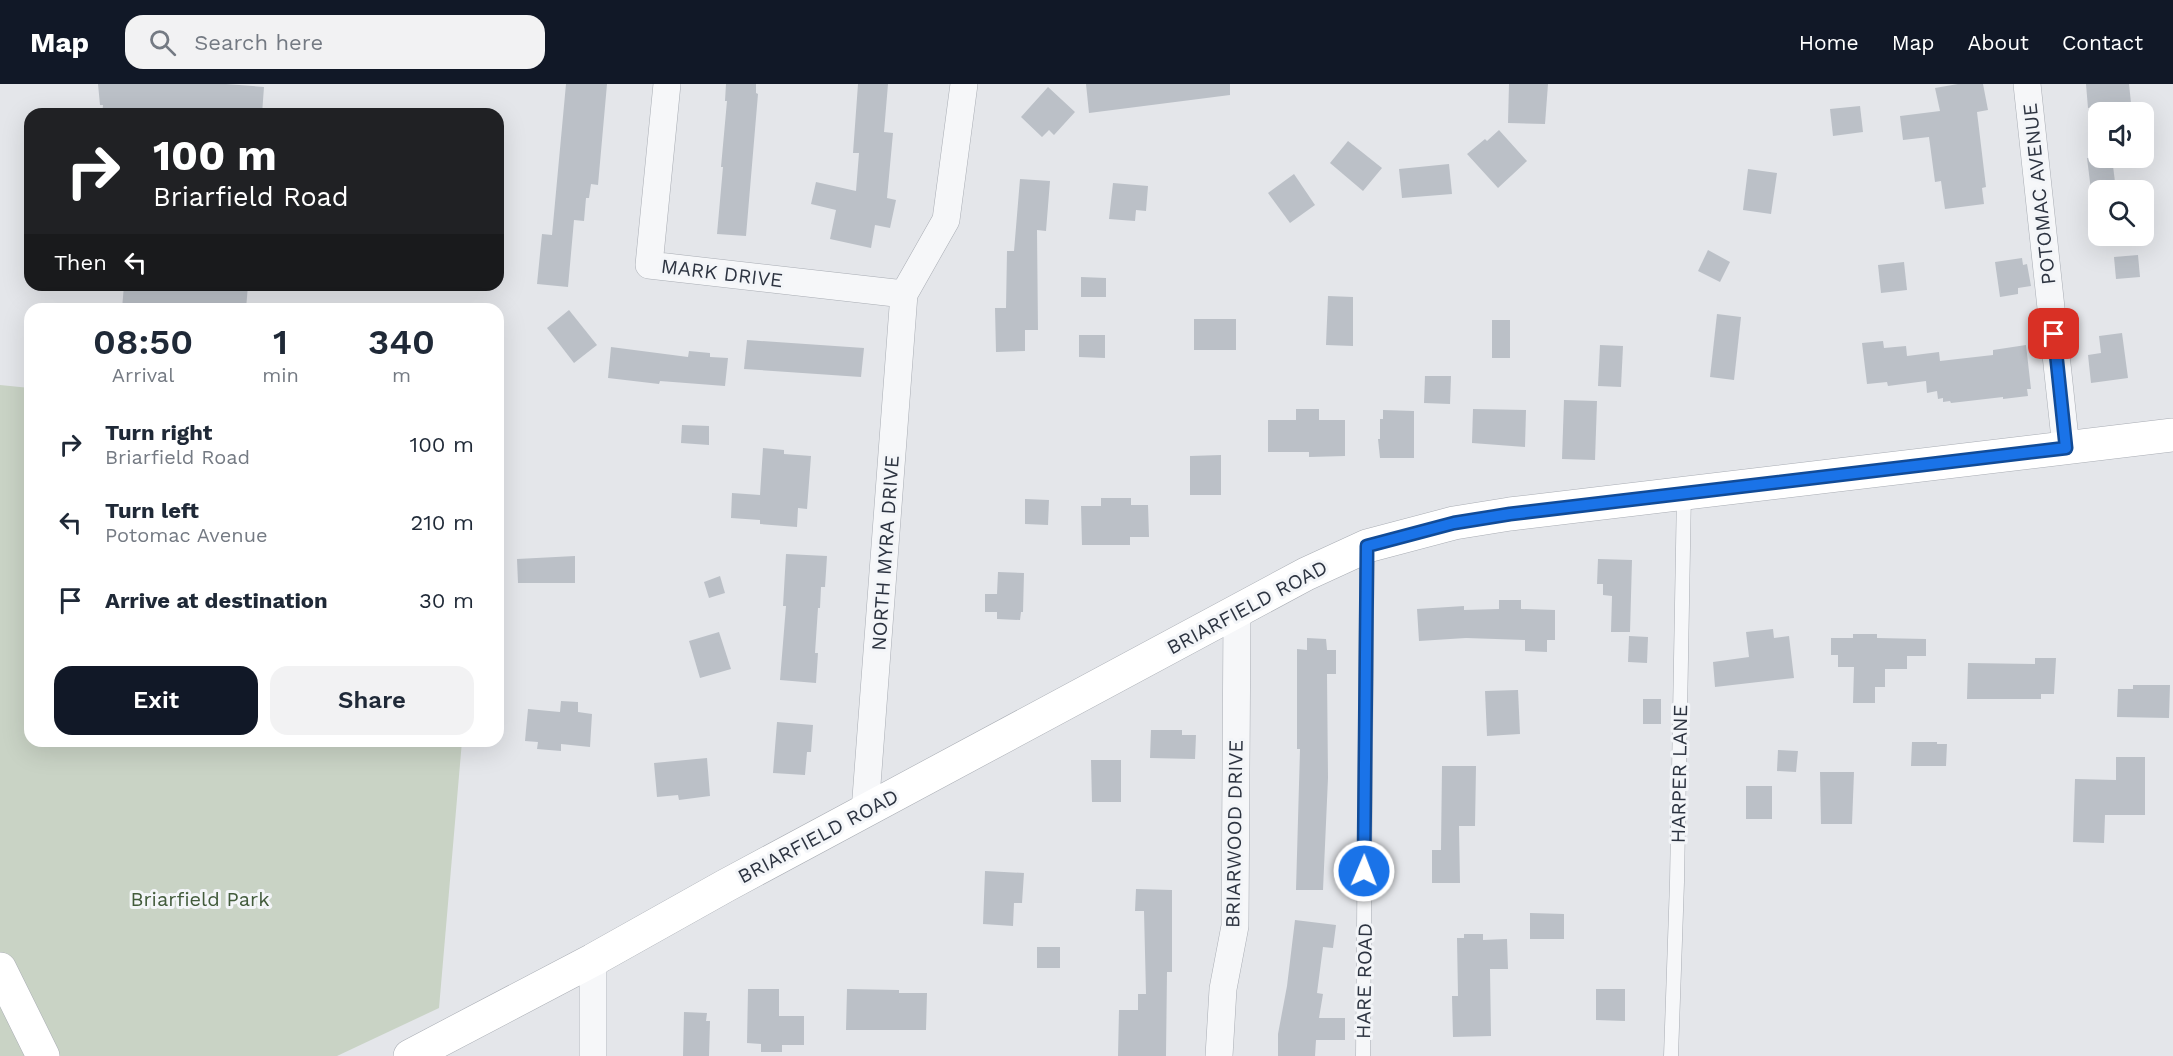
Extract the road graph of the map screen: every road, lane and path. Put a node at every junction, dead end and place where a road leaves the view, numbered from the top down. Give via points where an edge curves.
1 (667, 84) edge
2 (964, 84) edge
3 (2027, 84) edge
4 (904, 294) junction
5 (2173, 435) edge
6 (2066, 448) junction
7 (1684, 492) junction
8 (1367, 546) junction
9 (1237, 612) junction
10 (865, 811) junction
11 (593, 960) junction
12 (0, 969) edge
13 (43, 1056) edge
14 (410, 1056) edge
15 (593, 1056) edge
16 (1219, 1056) edge
17 (1363, 1056) edge
18 (1671, 1056) edge

1 - 4 street, MARK DRIVE via 649,265
2 - 4 street via 946,220
3 - 6 street, POTOMAC AVENUE
4 - 10 street, NORTH MYRA DRIVE
5 - 6 main road, BRIARFIELD ROAD
6 - 7 main road, BRIARFIELD ROAD
7 - 8 main road, BRIARFIELD ROAD via 1454,523
7 - 18 lane, HARPER LANE
8 - 9 main road, BRIARFIELD ROAD
8 - 17 lane, HARE ROAD
9 - 10 main road, BRIARFIELD ROAD
9 - 16 street, BRIARWOOD DRIVE via 1235,926 1223,989
10 - 11 main road, BRIARFIELD ROAD
11 - 14 main road, BRIARFIELD ROAD
11 - 15 street
12 - 13 main road

